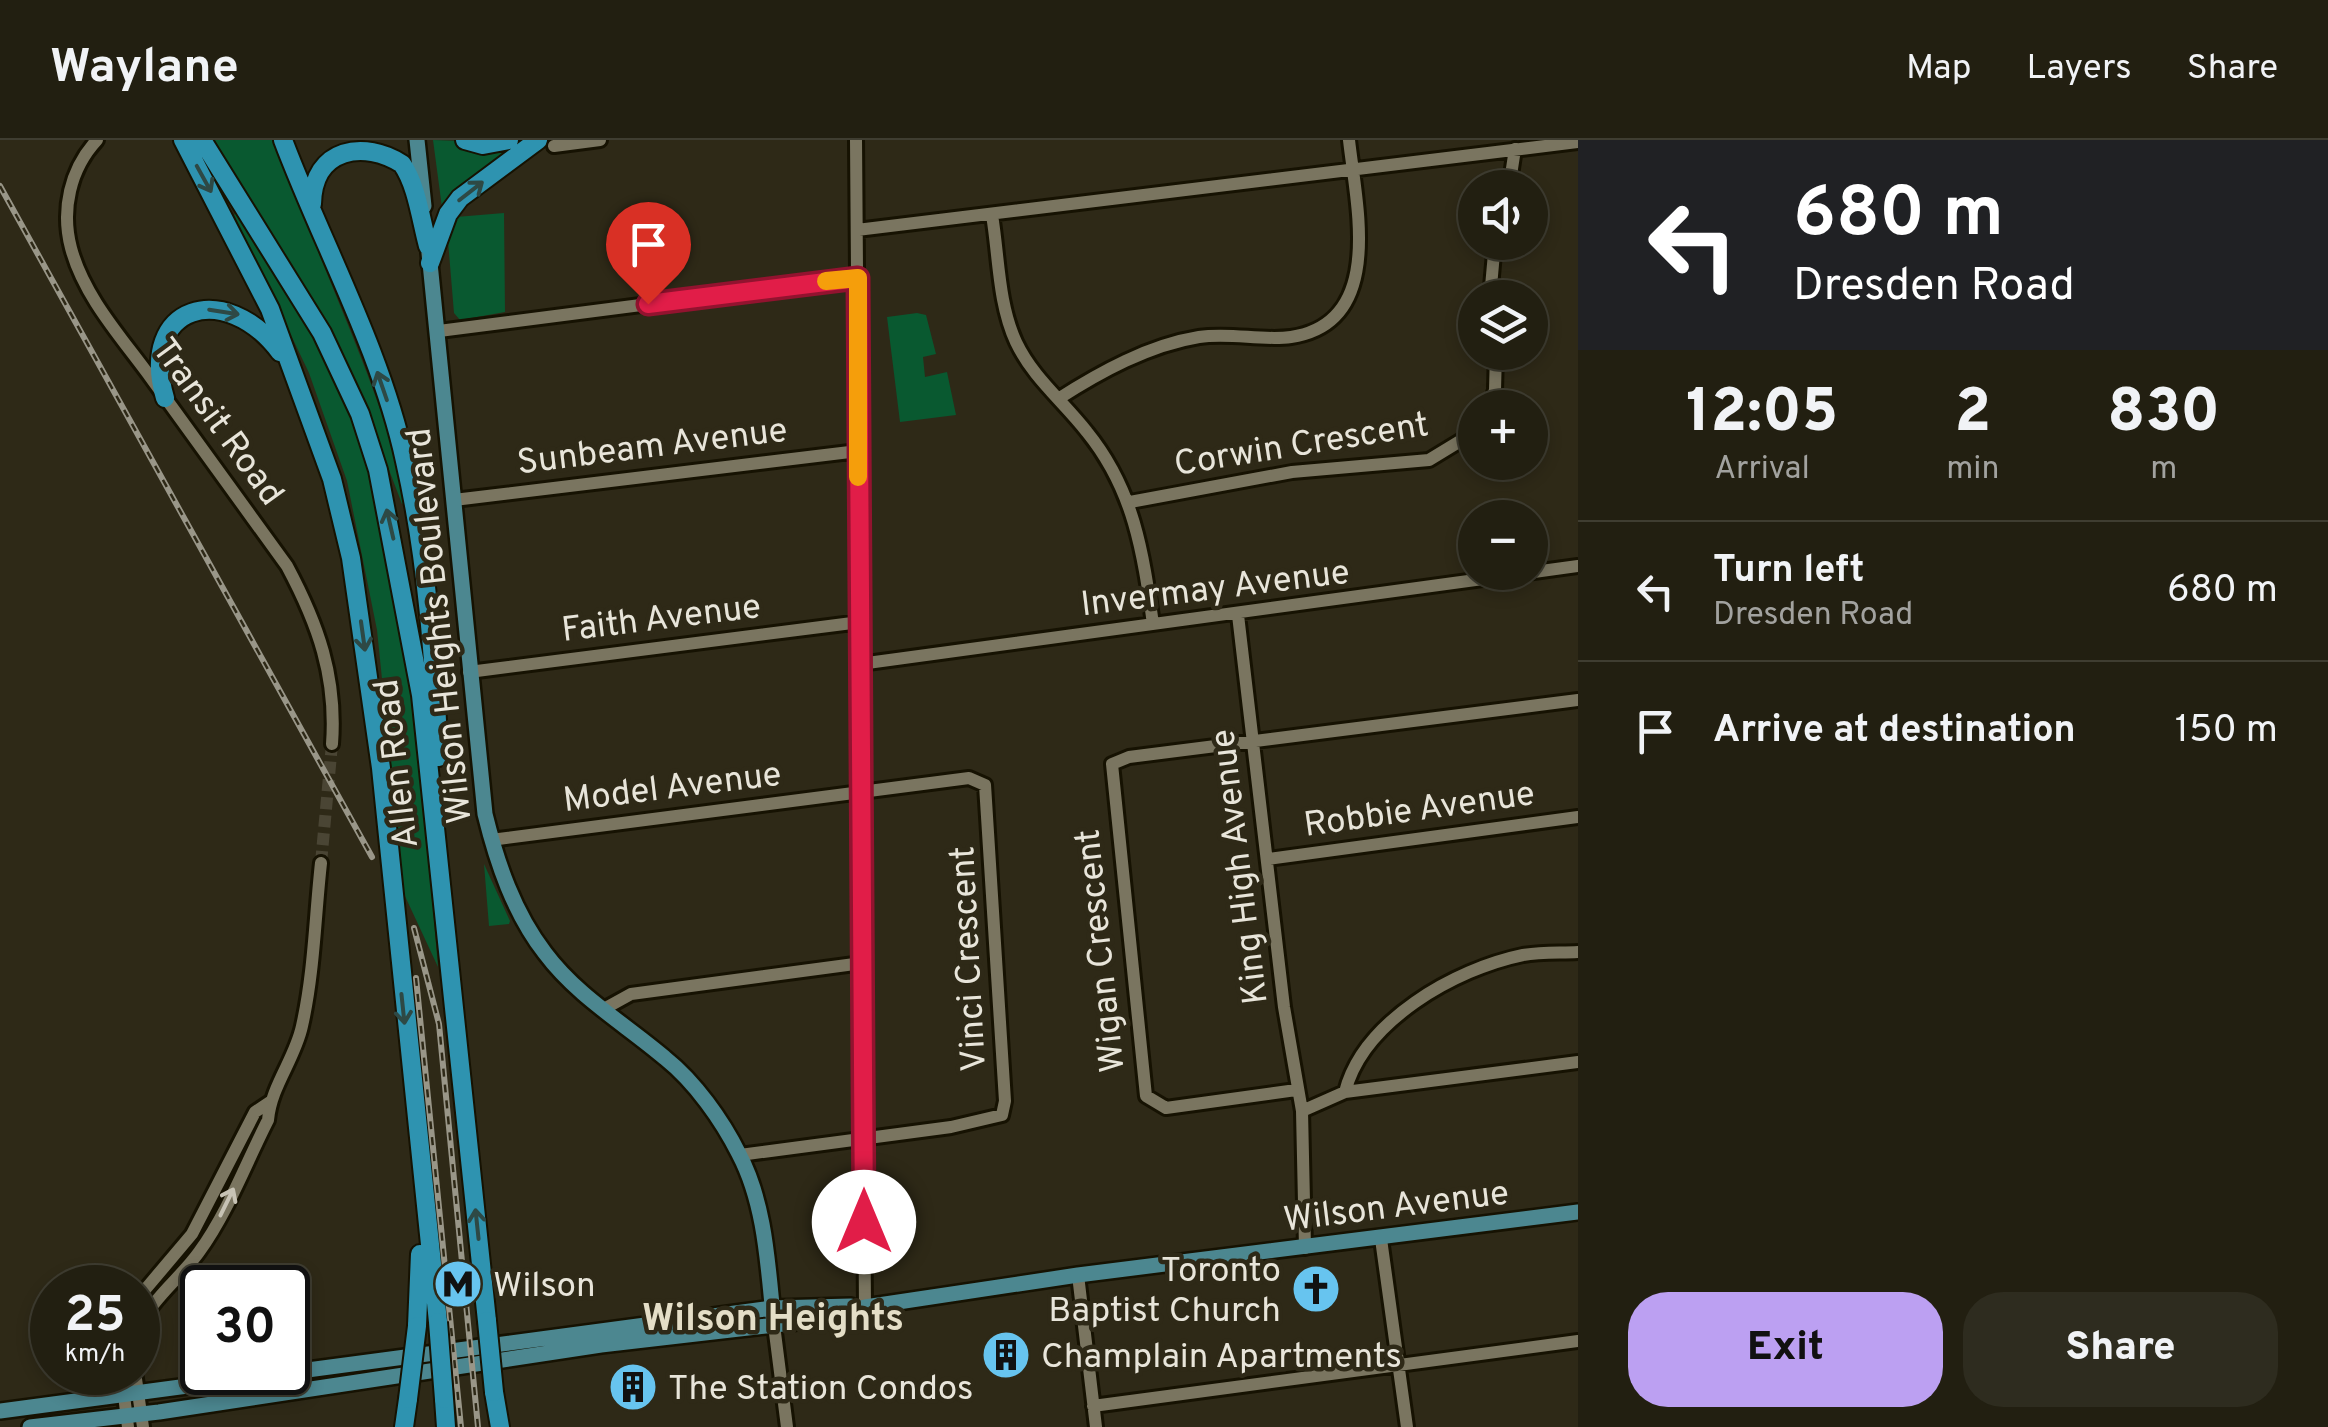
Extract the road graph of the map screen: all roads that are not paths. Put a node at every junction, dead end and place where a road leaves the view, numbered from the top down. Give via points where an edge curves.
1 (97, 140) edge
2 (183, 140) edge
3 (202, 140) edge
4 (283, 140) edge
5 (417, 140) edge
6 (465, 140) edge
7 (509, 140) edge
8 (596, 140) edge
9 (856, 140) edge
10 (1350, 140) edge
11 (1578, 142) edge
12 (546, 143) edge
13 (1516, 150) junction
14 (1352, 167) junction
15 (1512, 170) edge
16 (311, 214) junction
17 (992, 214) junction
18 (857, 230) junction
19 (429, 255) junction
20 (858, 278) junction
21 (439, 331) junction
22 (295, 372) junction
23 (165, 398) junction
24 (1058, 399) junction
25 (1458, 443) edge
26 (858, 451) junction
27 (454, 500) junction
28 (1130, 502) junction
29 (1578, 566) edge
30 (1238, 615) junction
31 (860, 622) junction
32 (1153, 624) junction
33 (860, 664) junction
34 (469, 672) junction
35 (1578, 700) edge
36 (1254, 740) junction
37 (332, 744) tunnel mouth
38 (860, 792) junction
39 (1578, 817) edge
40 (491, 840) junction
41 (1268, 858) junction
42 (321, 863) tunnel mouth
43 (443, 898) junction
44 (1578, 952) edge
45 (862, 963) junction
46 (602, 1010) junction
47 (1578, 1062) edge
48 (1296, 1090) junction
49 (1345, 1092) junction
50 (270, 1102) junction
51 (1302, 1111) junction
52 (863, 1138) junction
53 (740, 1154) junction
54 (418, 1168) junction
55 (1578, 1212) edge
56 (1381, 1240) junction
57 (1306, 1248) junction
58 (160, 1273) edge
59 (1078, 1275) junction
60 (160, 1295) edge
61 (865, 1306) junction
62 (773, 1317) junction
63 (1578, 1342) edge
64 (1400, 1366) junction
65 (160, 1391) edge
66 (131, 1395) joint
67 (1093, 1406) junction
68 (0, 1411) edge
69 (134, 1421) edge
70 (30, 1427) edge
71 (404, 1427) edge
72 (446, 1427) edge
73 (497, 1427) edge
74 (787, 1427) edge
75 (1096, 1427) edge
76 (1407, 1427) edge

1 - 23 street, Transit Road via 70,188 70,245 83,280
2 -> 22 highway, Allen Road via 270,308
43 -> 3 highway, Allen Road via 421,695 378,470 322,333
4 - 16 highway
5 - 19 main road, Wilson Heights Boulevard
6 - 7 highway
8 - 12 street
9 - 18 street
10 - 14 street
11 - 13 street
19 -> 12 highway via 460,198
13 - 14 street
13 - 15 street
14 - 17 street
14 - 24 street via 1360,266 1349,294 1316,330 1173,342
16 - 19 highway via 318,164 345,142 364,140 389,150 405,168
43 -> 16 highway via 438,730 405,460 352,304
17 - 18 street
17 - 24 street via 1010,328 1031,368
18 - 20 street
19 - 21 main road, Wilson Heights Boulevard
20 - 21 street
20 - 26 street
21 - 27 main road, Wilson Heights Boulevard
23 -> 22 highway via 158,365 166,336 181,320 210,308 253,321
22 -> 54 highway, Allen Road via 332,478 363,632
23 - 37 street, Transit Road via 310,608 328,662
24 - 28 street via 1098,446
25 - 28 street, Corwin Crescent via 1430,460 1292,472
26 - 27 street, Sunbeam Avenue
26 - 31 street
27 - 34 main road, Wilson Heights Boulevard
28 - 32 street
29 - 30 street, Invermay Avenue
30 - 32 street, Invermay Avenue
30 - 36 street, King High Avenue
31 - 33 street
31 - 34 street, Faith Avenue
32 - 33 street, Invermay Avenue
33 - 38 street
34 - 40 main road, Wilson Heights Boulevard
35 - 36 street
36 - 41 street, King High Avenue
36 - 48 street, Wigan Crescent via 1112,764 1146,1096 1166,1108
38 - 40 street, Model Avenue
38 - 45 street
38 - 52 street, Vinci Crescent via 968,778 985,786 1006,1102 992,1120
39 - 41 street, Robbie Avenue
40 - 46 main road, Wilson Heights Boulevard via 516,906 544,953
41 - 48 street, King High Avenue
42 - 50 street via 303,1024
73 -> 43 highway, Allen Road, bridge
44 - 49 street via 1524,955 1474,970 1429,994 1371,1040
45 - 46 street via 631,994
45 - 52 street
46 - 53 main road, Wilson Heights Boulevard via 668,1060
47 - 49 street
48 - 51 street, King High Avenue
49 - 51 street
50 - 58 street via 255,1112 184,1246
60 -> 50 street via 208,1238 268,1120
51 - 57 street, King High Avenue
52 - 53 street
52 - 61 street
53 - 62 main road, Wilson Heights Boulevard via 755,1194
54 - 71 highway, bridge via 417,1326
54 - 72 highway, Allen Road, bridge
55 - 56 main road, Wilson Avenue
56 - 57 main road, Wilson Avenue
56 - 64 street
57 - 59 main road, Wilson Avenue
59 - 61 main road, Wilson Avenue
59 - 67 street
61 - 62 main road, Wilson Avenue
62 - 65 main road, Wilson Avenue
62 - 69 main road, Wilson Avenue
62 - 74 street
63 - 64 street
64 - 67 street
64 - 76 street
66 - 68 main road, Wilson Avenue
66 - 69 street
67 - 75 street
69 - 70 main road, Wilson Avenue

